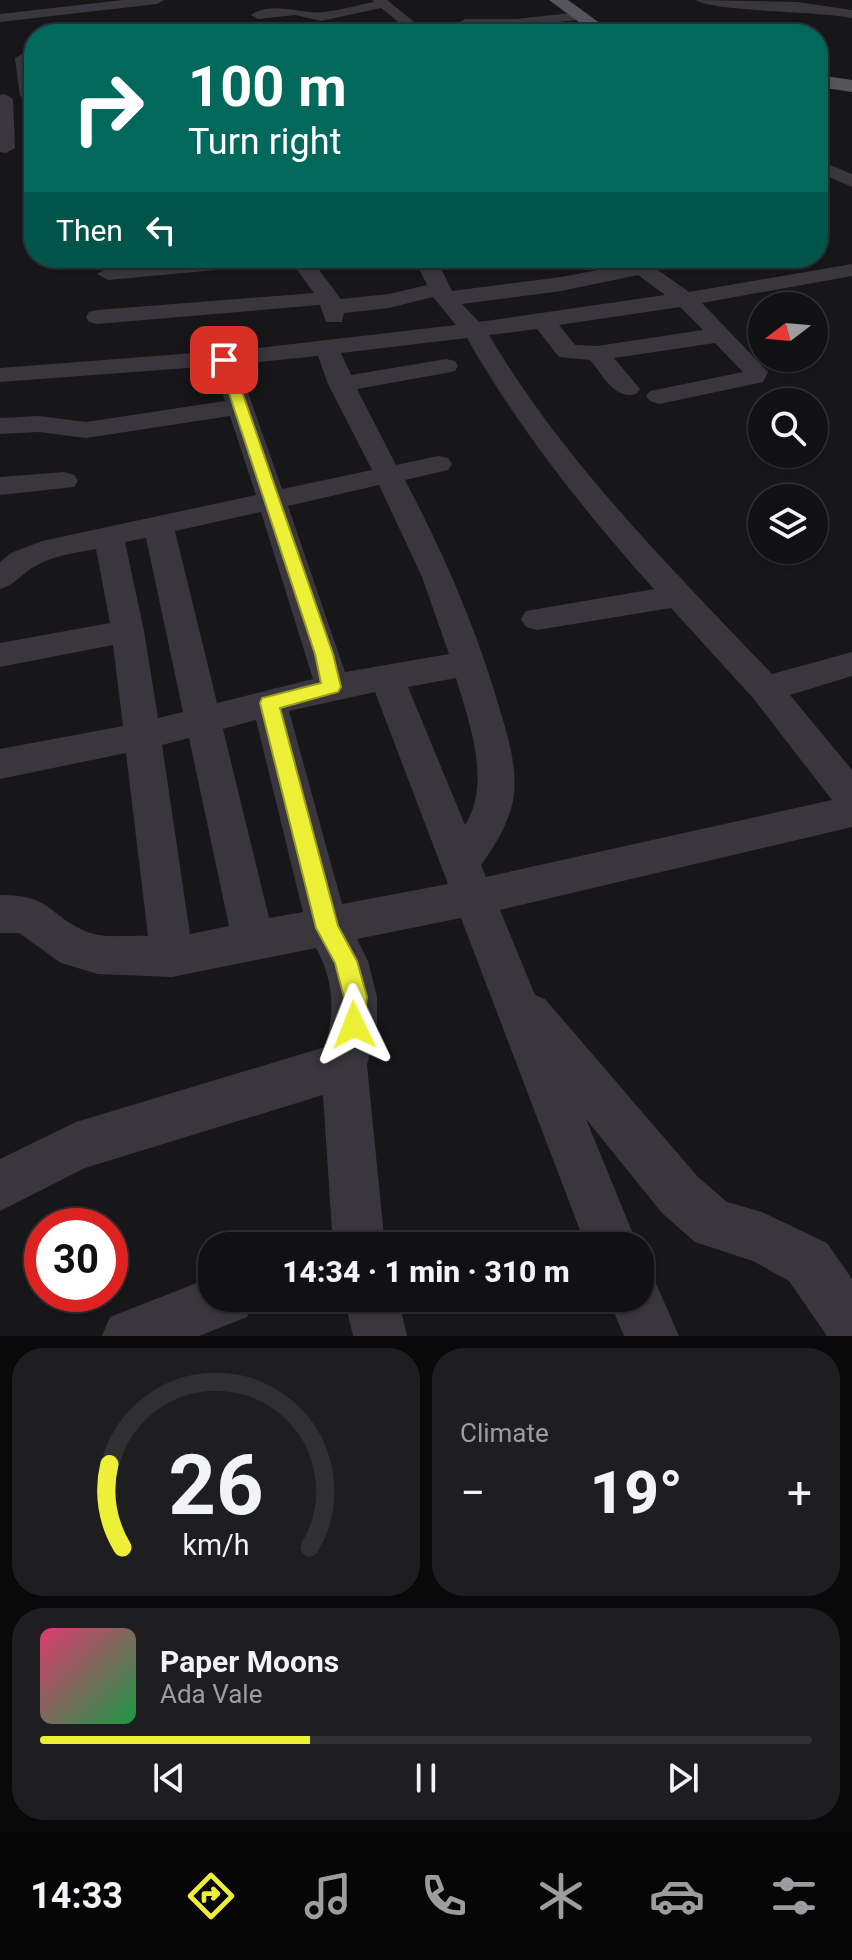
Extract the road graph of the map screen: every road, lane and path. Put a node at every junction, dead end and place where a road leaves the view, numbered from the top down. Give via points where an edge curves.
1 (157, 0) edge
2 (703, 0) edge
3 (550, 1) edge
4 (843, 1) edge
5 (381, 2) edge
6 (113, 5) junction
7 (817, 5) junction
8 (34, 6) edge
9 (852, 14) edge
10 (580, 16) junction
11 (0, 18) edge
12 (259, 20) edge
13 (465, 23) dead end
14 (120, 24) edge
15 (409, 24) edge
16 (592, 24) edge
17 (0, 26) edge
18 (24, 27) edge
19 (828, 83) edge
20 (850, 88) edge
21 (3, 100) edge
22 (24, 101) edge
23 (8, 148) edge
24 (828, 171) edge
25 (852, 184) edge
26 (829, 190) dead end
27 (109, 268) edge
28 (306, 268) edge
29 (430, 268) edge
30 (617, 268) edge
31 (642, 268) edge
32 (852, 270) edge
33 (442, 294) junction
34 (685, 299) junction
35 (330, 303) junction
36 (97, 317) junction
37 (545, 323) junction
38 (475, 332) junction
39 (719, 335) junction
40 (336, 349) junction
41 (597, 353) junction
42 (224, 360) junction
43 (446, 366) dead end
44 (83, 370) junction
45 (0, 375) edge
46 (341, 384) junction
47 (627, 389) dead end
48 (659, 396) dead end
49 (240, 407) junction
50 (0, 426) edge
51 (438, 464) dead end
52 (386, 475) junction
53 (64, 481) dead end
54 (0, 486) edge
55 (272, 500) junction
56 (158, 524) junction
57 (108, 535) junction
58 (0, 579) edge
59 (678, 596) junction
60 (537, 619) dead end
61 (128, 631) junction
62 (0, 655) edge
63 (471, 663) junction
64 (852, 664) edge
65 (387, 678) junction
66 (332, 687) junction
67 (765, 689) junction
68 (269, 703) junction
69 (205, 720) junction
70 (142, 736) junction
71 (0, 764) edge
72 (852, 797) edge
73 (852, 811) edge
74 (466, 880) junction
75 (0, 914) edge
76 (328, 928) junction
77 (254, 942) junction
78 (172, 957) junction
79 (507, 988) junction
80 (344, 1065) junction
81 (0, 1186) edge
82 (358, 1232) edge
83 (606, 1232) edge
84 (198, 1310) edge
85 (374, 1312) edge
86 (641, 1312) edge
87 (852, 1325) edge
88 (129, 1336) edge
89 (380, 1336) edge
90 (652, 1336) edge

1 - 6 street
2 - 7 street via 771,7
3 - 10 main road
4 - 7 street
5 - 12 street via 321,17 295,11
5 - 15 street
6 - 8 street
6 - 14 street
7 - 9 street
8 - 11 street
10 - 13 street
10 - 16 main road
17 - 18 street
19 - 20 main road
21 - 22 street
21 - 23 street
24 - 25 street
25 - 26 street
27 - 36 street
28 - 35 street
29 - 33 street
30 - 33 street via 561,284
31 - 34 street
32 - 34 street
33 - 35 street
33 - 38 street
34 - 37 street
34 - 39 street
35 - 36 street
35 - 40 street
36 - 44 street
37 - 38 street
37 - 41 street via 568,352
38 - 40 street
38 - 59 street via 507,387
39 - 41 street
39 - 48 street via 749,363 754,377
40 - 42 street
40 - 46 street
41 - 47 street
42 - 44 street
42 - 49 street
43 - 46 street
44 - 45 street
46 - 52 street
49 - 50 street via 86,430
49 - 55 street
51 - 52 street
52 - 55 street
52 - 63 street
53 - 54 street
55 - 56 street
55 - 66 street
56 - 57 street
56 - 69 street
57 - 58 street via 42,551
57 - 61 street
59 - 60 street
59 - 67 street
61 - 62 street
61 - 70 street
63 - 65 street
63 - 74 street via 495,783 494,805
64 - 67 street
65 - 66 street
65 - 74 street
66 - 68 street
67 - 72 street
68 - 69 street
68 - 76 street
69 - 70 street
69 - 77 street
70 - 71 street
70 - 78 street
73 - 74 street
74 - 76 street
74 - 79 street
75 - 78 street via 26,914 76,949
76 - 77 street
76 - 80 street via 346,961 355,997
77 - 78 street
79 - 83 street
79 - 87 street via 680,1195 713,1224 762,1238 808,1262
80 - 81 street via 76,1146
80 - 82 street
84 - 88 street
85 - 89 street
86 - 90 street

